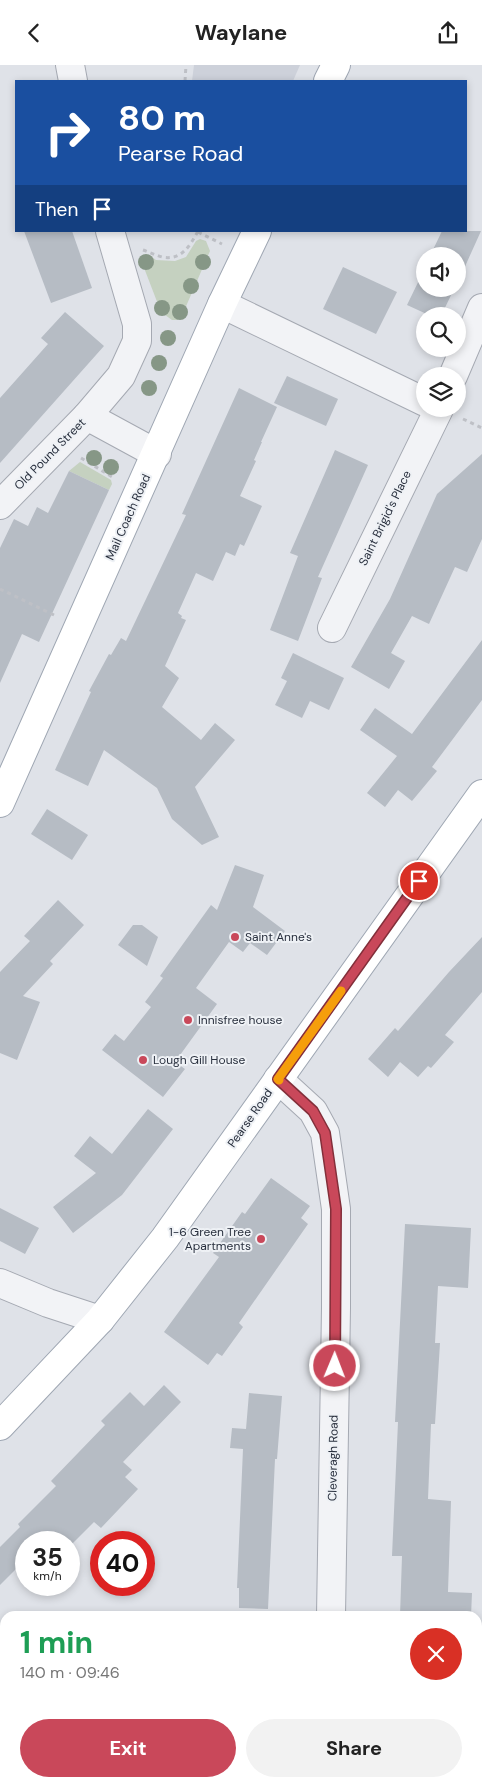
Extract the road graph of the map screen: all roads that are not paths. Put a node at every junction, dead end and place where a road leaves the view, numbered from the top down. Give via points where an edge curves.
1 (70, 65) edge
2 (336, 65) edge
3 (73, 80) edge
4 (328, 80) edge
5 (110, 232) edge
6 (258, 232) edge
7 (222, 304) junction
8 (482, 309) edge
9 (457, 367) edge
10 (416, 398) edge
11 (86, 415) junction
12 (435, 417) edge
13 (157, 454) junction
14 (0, 505) edge
15 (332, 628) dead end
16 (482, 794) edge
17 (0, 803) edge
18 (278, 1079) junction
19 (0, 1283) edge
20 (100, 1320) junction
21 (0, 1426) edge
22 (331, 1611) edge

1 - 3 street
2 - 4 main road
5 - 11 street via 137,324 137,341 121,376
6 - 7 main road, Mail Coach Road
7 - 10 street
7 - 13 main road, Mail Coach Road
8 - 9 street
11 - 13 street, Old Pound Street
11 - 14 street, Old Pound Street
12 - 15 street, Saint Brigid's Place
13 - 17 main road, Mail Coach Road
16 - 18 main road, Pearse Road
18 - 20 main road, Pearse Road via 164,1238
18 - 22 street, Cleveragh Road via 313,1111 325,1133 336,1209
19 - 20 street
20 - 21 main road, Pearse Road

